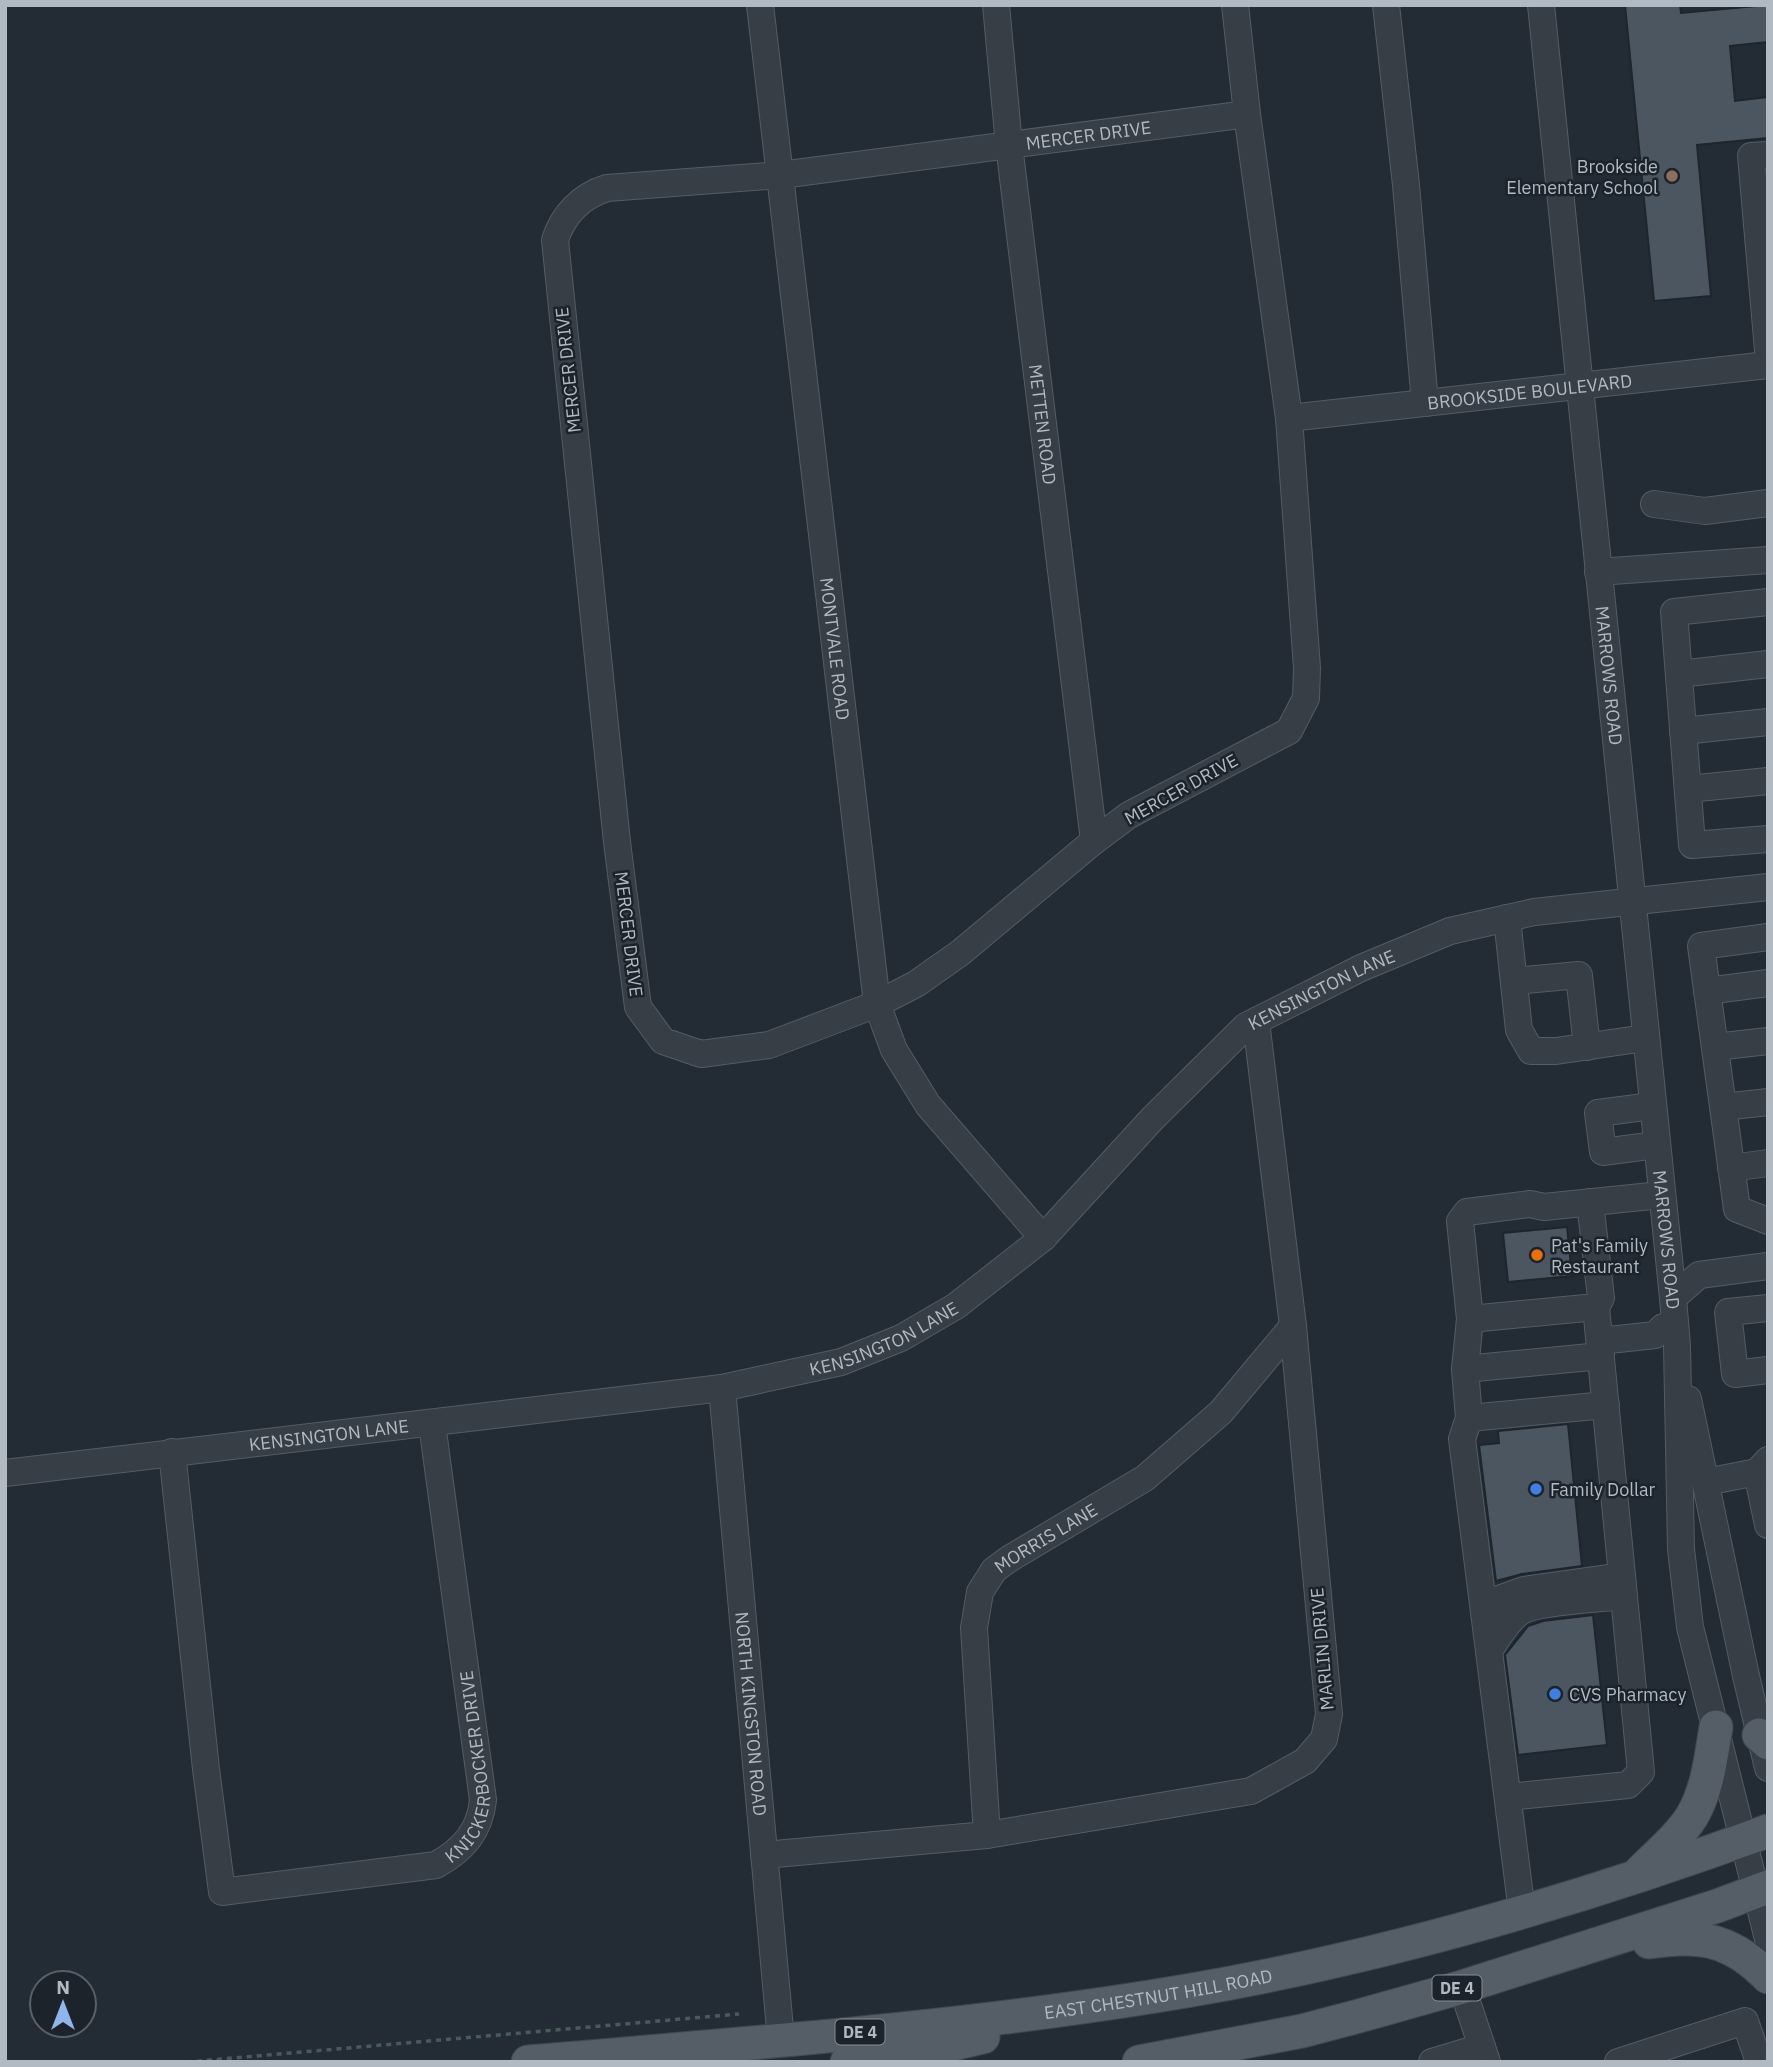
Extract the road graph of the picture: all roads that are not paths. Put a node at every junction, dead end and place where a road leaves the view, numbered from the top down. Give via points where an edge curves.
1 (761, 5) edge
2 (996, 5) edge
3 (1235, 5) edge
4 (1386, 5) edge
5 (1541, 5) edge
6 (1247, 114) junction
7 (1009, 145) junction
8 (1768, 155) edge
9 (780, 175) junction
10 (1762, 224) edge
11 (1768, 350) edge
12 (1768, 365) edge
13 (1579, 385) junction
14 (1426, 402) junction
15 (1289, 418) junction
16 (1768, 503) edge
17 (1654, 504) dead end
18 (1768, 560) edge
19 (1598, 572) junction
20 (1768, 602) edge
21 (1768, 664) edge
22 (1679, 674) junction
23 (1768, 722) edge
24 (1683, 731) junction
25 (1768, 781) edge
26 (1688, 789) junction
27 (1768, 839) edge
28 (1094, 841) junction
29 (1768, 887) edge
30 (1631, 903) junction
31 (1507, 918) junction
32 (1768, 937) edge
33 (1514, 981) junction
34 (1768, 983) edge
35 (1707, 991) junction
36 (877, 1003) junction
37 (1256, 1021) junction
38 (1645, 1038) junction
39 (1768, 1041) edge
40 (1587, 1047) junction
41 (1715, 1047) junction
42 (1768, 1102) edge
43 (1652, 1106) junction
44 (1723, 1107) junction
45 (1656, 1145) junction
46 (1768, 1163) edge
47 (1731, 1168) junction
48 (1661, 1195) junction
49 (1590, 1202) junction
50 (1768, 1221) edge
51 (1042, 1238) junction
52 (1768, 1266) edge
53 (1673, 1298) junction
54 (1768, 1308) edge
55 (1471, 1319) junction
56 (1293, 1326) junction
57 (1599, 1332) junction
58 (1671, 1333) junction
59 (1465, 1369) junction
60 (1768, 1370) edge
61 (722, 1388) junction
62 (1606, 1405) junction
63 (1469, 1418) junction
64 (432, 1424) junction
65 (172, 1452) junction
66 (1762, 1466) edge
67 (5, 1473) edge
68 (1706, 1482) junction
69 (1768, 1525) edge
70 (1623, 1586) junction
71 (1484, 1612) junction
72 (1489, 1651) junction
73 (1716, 1727) junction
74 (1764, 1739) edge
75 (1768, 1768) edge
76 (1508, 1797) junction
77 (987, 1835) junction
78 (1756, 1835) edge
79 (764, 1856) junction
80 (1636, 1876) junction
81 (1762, 1889) edge
82 (1522, 1912) junction
83 (1768, 1939) edge
84 (1574, 1951) junction
85 (1768, 1977) edge
86 (1462, 1987) junction
87 (1037, 2014) junction
88 (773, 2051) edge
89 (1484, 2054) edge
90 (528, 2062) edge
91 (847, 2062) edge
92 (1139, 2062) edge
93 (1432, 2062) edge
94 (1618, 2062) edge
95 (1759, 2062) edge

1 - 9 street, MONTVALE ROAD
2 - 7 street, METTEN ROAD
3 - 6 street, MERCER DRIVE
4 - 14 street
5 - 13 street, MARROWS ROAD
6 - 7 street, MERCER DRIVE
6 - 15 street, MERCER DRIVE
7 - 9 street, MERCER DRIVE
7 - 28 street, METTEN ROAD
8 - 10 street via 1751,156
9 - 36 street, MONTVALE ROAD
9 - 36 street, MERCER DRIVE via 592,192 560,224 555,240 617,842 638,1007 663,1041 701,1054 769,1045
10 - 11 street
12 - 13 street, BROOKSIDE BOULEVARD
13 - 14 street, BROOKSIDE BOULEVARD
13 - 19 street, MARROWS ROAD
14 - 15 street, BROOKSIDE BOULEVARD
15 - 28 street, MERCER DRIVE via 1306,698 1289,731 1129,815
16 - 17 street via 1705,511
18 - 19 street
19 - 30 street, MARROWS ROAD
20 - 22 street via 1674,612
21 - 22 street
22 - 24 street
23 - 24 street
24 - 26 street
25 - 26 street
26 - 27 street via 1692,845
28 - 36 street, MERCER DRIVE via 960,953 916,984
29 - 30 street, KENSINGTON LANE
30 - 31 street, KENSINGTON LANE
30 - 38 street, MARROWS ROAD
31 - 33 street
31 - 37 street, KENSINGTON LANE via 1450,931 1361,968
32 - 35 street via 1701,946
33 - 40 street via 1519,1030 1531,1051
33 - 40 street via 1579,975
34 - 35 street
35 - 41 street
36 - 51 street, MONTVALE ROAD via 894,1050 929,1105
37 - 51 street, KENSINGTON LANE via 1153,1118
37 - 56 street, MARLIN DRIVE
38 - 40 street
38 - 43 street, MARROWS ROAD
39 - 41 street
41 - 44 street
42 - 44 street
43 - 45 street, MARROWS ROAD
43 - 45 street via 1598,1113 1603,1152
44 - 47 street
45 - 48 street, MARROWS ROAD
46 - 47 street
47 - 50 street via 1737,1209
48 - 49 street
48 - 53 street, MARROWS ROAD
49 - 55 street via 1544,1207 1530,1203 1467,1212 1460,1221
49 - 57 street via 1601,1298
51 - 61 street, KENSINGTON LANE via 956,1306 901,1338 841,1362
52 - 53 street via 1699,1275
53 - 58 street, MARROWS ROAD
54 - 60 street via 1728,1312 1735,1374
55 - 57 street
55 - 59 street
56 - 77 street, MORRIS LANE via 1221,1412 1145,1478 1009,1559 994,1570 980,1592 974,1629
56 - 77 street, MARLIN DRIVE via 1329,1714 1324,1739 1305,1761 1251,1791
57 - 58 street via 1609,1340
57 - 59 street
57 - 62 street
58 - 68 street, MARROWS ROAD
58 - 73 street, MARROWS ROAD via 1681,1549 1690,1627
59 - 63 street
61 - 64 street, KENSINGTON LANE
61 - 79 street, NORTH KINGSTON ROAD
62 - 63 street
62 - 70 street
63 - 71 street via 1462,1439
64 - 65 street, KENSINGTON LANE
64 - 65 street, KNICKERBOCKER DRIVE via 482,1800 477,1827 452,1856 436,1865 222,1892
65 - 67 street, KENSINGTON LANE
66 - 68 street
66 - 69 street
68 - 74 street, MARROWS ROAD
70 - 71 street via 1524,1590 1499,1599
70 - 72 street via 1522,1611
70 - 76 street via 1641,1772 1628,1785
71 - 72 street
72 - 76 street
73 - 78 street, MARROWS ROAD
73 - 80 main road via 1705,1785 1693,1814
74 - 75 street, MARROWS ROAD
76 - 82 street
77 - 79 street, MARLIN DRIVE
78 - 80 main road, EAST CHESTNUT HILL ROAD / DE 4
78 - 81 street, MARROWS ROAD
79 - 88 street, NORTH KINGSTON ROAD
80 - 82 main road, EAST CHESTNUT HILL ROAD / DE 4
81 - 83 street, MARROWS ROAD
81 - 84 main road, DE 4
82 - 87 main road, EAST CHESTNUT HILL ROAD / DE 4 via 1324,1964
84 - 85 main road via 1672,1938 1701,1939 1747,1956
84 - 86 main road, DE 4
86 - 89 street
86 - 92 main road, DE 4 via 1302,2031
87 - 88 main road, EAST CHESTNUT HILL ROAD / DE 4
87 - 91 main road via 980,2038
88 - 90 main road, EAST CHESTNUT HILL ROAD / DE 4
89 - 93 street
94 - 95 street via 1745,2021

